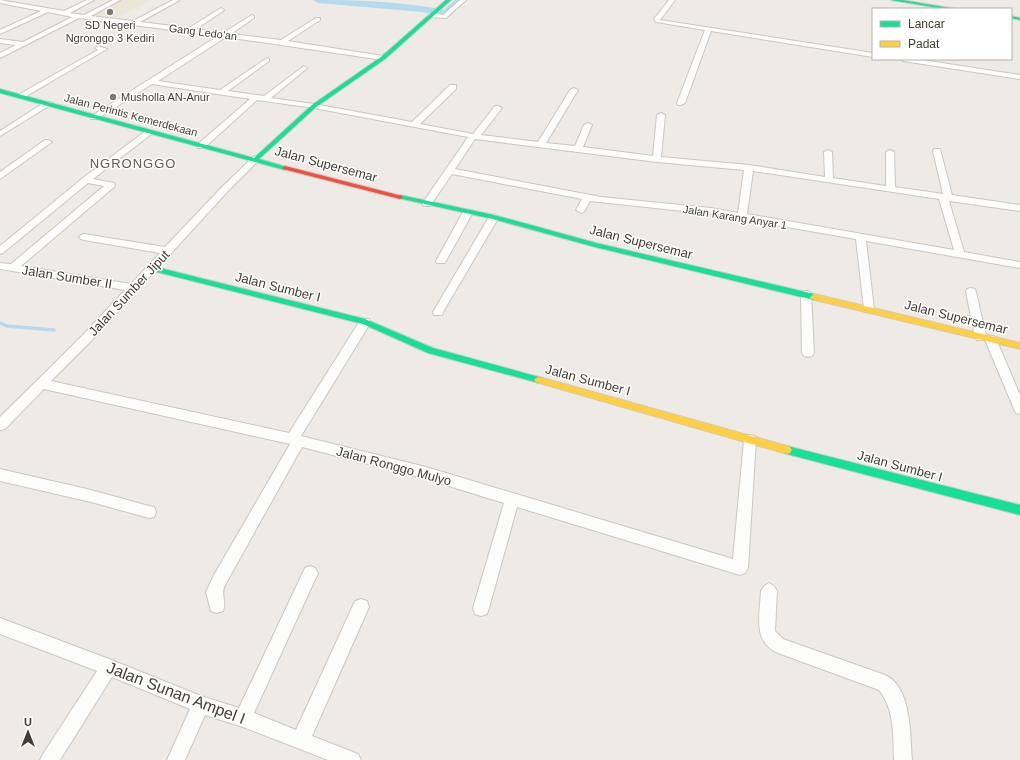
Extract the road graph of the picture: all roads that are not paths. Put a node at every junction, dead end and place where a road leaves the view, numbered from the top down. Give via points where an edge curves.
1 (91, 0) edge
2 (117, 0) edge
3 (169, 0) edge
4 (177, 0) edge
5 (449, 0) edge
6 (463, 0) edge
7 (672, 0) edge
8 (893, 0) edge
9 (0, 2) edge
10 (947, 8) edge
11 (46, 10) junction
12 (221, 10) dead end
13 (65, 13) junction
14 (434, 13) junction
15 (78, 16) junction
16 (86, 16) junction
17 (252, 17) dead end
18 (318, 19) dead end
19 (134, 23) junction
20 (190, 30) junction
21 (708, 30) junction
22 (0, 32) edge
23 (225, 34) junction
24 (0, 41) edge
25 (282, 42) junction
26 (24, 44) junction
27 (98, 48) dead end
28 (872, 54) edge
29 (0, 56) edge
30 (383, 58) junction
31 (267, 60) dead end
32 (910, 60) edge
33 (304, 68) dead end
34 (1020, 77) edge
35 (151, 82) junction
36 (453, 87) dead end
37 (574, 90) dead end
38 (0, 91) edge
39 (221, 93) junction
40 (20, 96) junction
41 (255, 98) junction
42 (265, 99) junction
43 (681, 103) dead end
44 (48, 104) junction
45 (314, 106) junction
46 (498, 108) dead end
47 (661, 115) dead end
48 (94, 117) junction
49 (415, 124) junction
50 (588, 125) dead end
51 (150, 132) junction
52 (0, 134) edge
53 (475, 136) junction
54 (48, 142) dead end
55 (540, 145) junction
56 (201, 146) junction
57 (578, 149) junction
58 (937, 150) dead end
59 (828, 152) dead end
60 (890, 152) dead end
61 (256, 159) junction
62 (656, 159) junction
63 (749, 168) junction
64 (450, 171) junction
65 (0, 176) edge
66 (86, 180) junction
67 (828, 180) junction
68 (891, 190) junction
69 (586, 197) junction
70 (946, 198) junction
71 (427, 204) junction
72 (1020, 208) edge
73 (581, 210) dead end
74 (468, 212) junction
75 (742, 216) junction
76 (494, 217) junction
77 (84, 237) dead end
78 (861, 238) junction
79 (168, 250) junction
80 (0, 251) edge
81 (960, 255) junction
82 (441, 261) dead end
83 (1020, 265) edge
84 (0, 266) edge
85 (13, 268) junction
86 (152, 268) junction
87 (134, 288) junction
88 (971, 292) dead end
89 (806, 295) junction
90 (869, 309) junction
91 (438, 312) dead end
92 (365, 322) junction
93 (986, 338) junction
94 (1020, 346) edge
95 (808, 353) dead end
96 (42, 384) junction
97 (1020, 409) edge
98 (0, 425) edge
99 (295, 440) junction
100 (750, 440) junction
101 (0, 474) edge
102 (512, 499) junction
103 (1020, 510) edge
104 (149, 512) dead end
105 (310, 573) dead end
106 (769, 591) dead end
107 (217, 605) dead end
108 (361, 607) dead end
109 (481, 608) dead end
110 (0, 626) edge
111 (109, 667) junction
112 (201, 705) junction
113 (243, 718) junction
114 (301, 740) junction
115 (49, 760) edge
116 (176, 760) edge
117 (352, 760) edge
118 (903, 760) edge

1 - 13 street
2 - 16 street
3 - 4 street
4 - 19 street
5 - 14 main road
6 - 14 street via 444,17
7 - 21 street via 658,21
8 - 10 main road
9 - 11 street, Gang Ledo'an
11 - 13 street, Gang Ledo'an
11 - 22 street
12 - 20 street
13 - 15 street, Gang Ledo'an
14 - 30 main road
15 - 16 street, Gang Ledo'an
15 - 26 street
16 - 19 street, Gang Ledo'an
17 - 23 street
18 - 25 street
19 - 20 street, Gang Ledo'an
20 - 23 street, Gang Ledo'an
21 - 28 street
21 - 43 street
23 - 25 street, Gang Ledo'an
23 - 35 street
24 - 26 street
25 - 30 street, Gang Ledo'an
26 - 29 street
27 - 40 street via 104,49
30 - 45 main road
31 - 39 street
32 - 34 street
33 - 42 street
35 - 39 street
35 - 48 street
36 - 49 street
37 - 55 street
38 - 40 main road, Jalan Perintis Kemerdekaan
39 - 41 street
40 - 44 main road, Jalan Perintis Kemerdekaan
41 - 42 street
41 - 56 street
42 - 45 street
44 - 48 main road, Jalan Perintis Kemerdekaan
44 - 52 street
45 - 49 street
45 - 61 main road
46 - 53 street
47 - 62 street
48 - 51 main road, Jalan Perintis Kemerdekaan
49 - 53 street
50 - 57 street
51 - 56 main road, Jalan Perintis Kemerdekaan
51 - 66 street
53 - 55 street
53 - 64 street
54 - 65 street
55 - 57 street
56 - 61 main road, Jalan Perintis Kemerdekaan
57 - 62 street
58 - 70 street
59 - 67 street
60 - 68 street
61 - 71 main road, Jalan Supersemar
61 - 79 street, Jalan Sumber Jiput
62 - 63 street
63 - 67 street
63 - 75 street
64 - 69 street, Jalan Karang Anyar 1
64 - 71 street
66 - 80 street
66 - 85 street via 111,185
67 - 68 street
68 - 70 street
69 - 73 street
69 - 75 street, Jalan Karang Anyar 1
70 - 72 street
70 - 81 street
71 - 74 main road, Jalan Supersemar
74 - 76 main road, Jalan Supersemar
74 - 82 street
75 - 78 street, Jalan Karang Anyar 1
76 - 89 main road, Jalan Supersemar via 602,247
76 - 91 street
77 - 79 street
78 - 81 street, Jalan Karang Anyar 1
78 - 90 street
79 - 86 street, Jalan Sumber Jiput
81 - 83 street, Jalan Karang Anyar 1
84 - 85 street, Jalan Sumber II
85 - 87 street, Jalan Sumber II
86 - 87 street, Jalan Sumber Jiput
86 - 92 main road, Jalan Sumber I
87 - 96 street, Jalan Sumber Jiput
88 - 93 street
89 - 90 main road, Jalan Supersemar
89 - 95 street
90 - 93 main road, Jalan Supersemar
92 - 99 street
92 - 100 main road, Jalan Sumber I via 432,351 597,395
93 - 94 main road, Jalan Supersemar
93 - 97 street
96 - 98 street, Jalan Sumber Jiput
96 - 99 street, Jalan Ronggo Mulyo
99 - 102 street, Jalan Ronggo Mulyo via 426,473
99 - 107 street via 219,580 214,592
100 - 102 street, Jalan Ronggo Mulyo via 740,568
100 - 103 main road, Jalan Sumber I
101 - 104 street
102 - 109 street
105 - 113 street
106 - 118 street via 767,632 778,645 885,684 891,689 897,702
108 - 114 street
110 - 111 street, Jalan Sunan Ampel I
111 - 112 street, Jalan Sunan Ampel I
111 - 115 street
112 - 113 street, Jalan Sunan Ampel I
112 - 116 street
113 - 114 street, Jalan Sunan Ampel I
114 - 117 street, Jalan Sunan Ampel I

